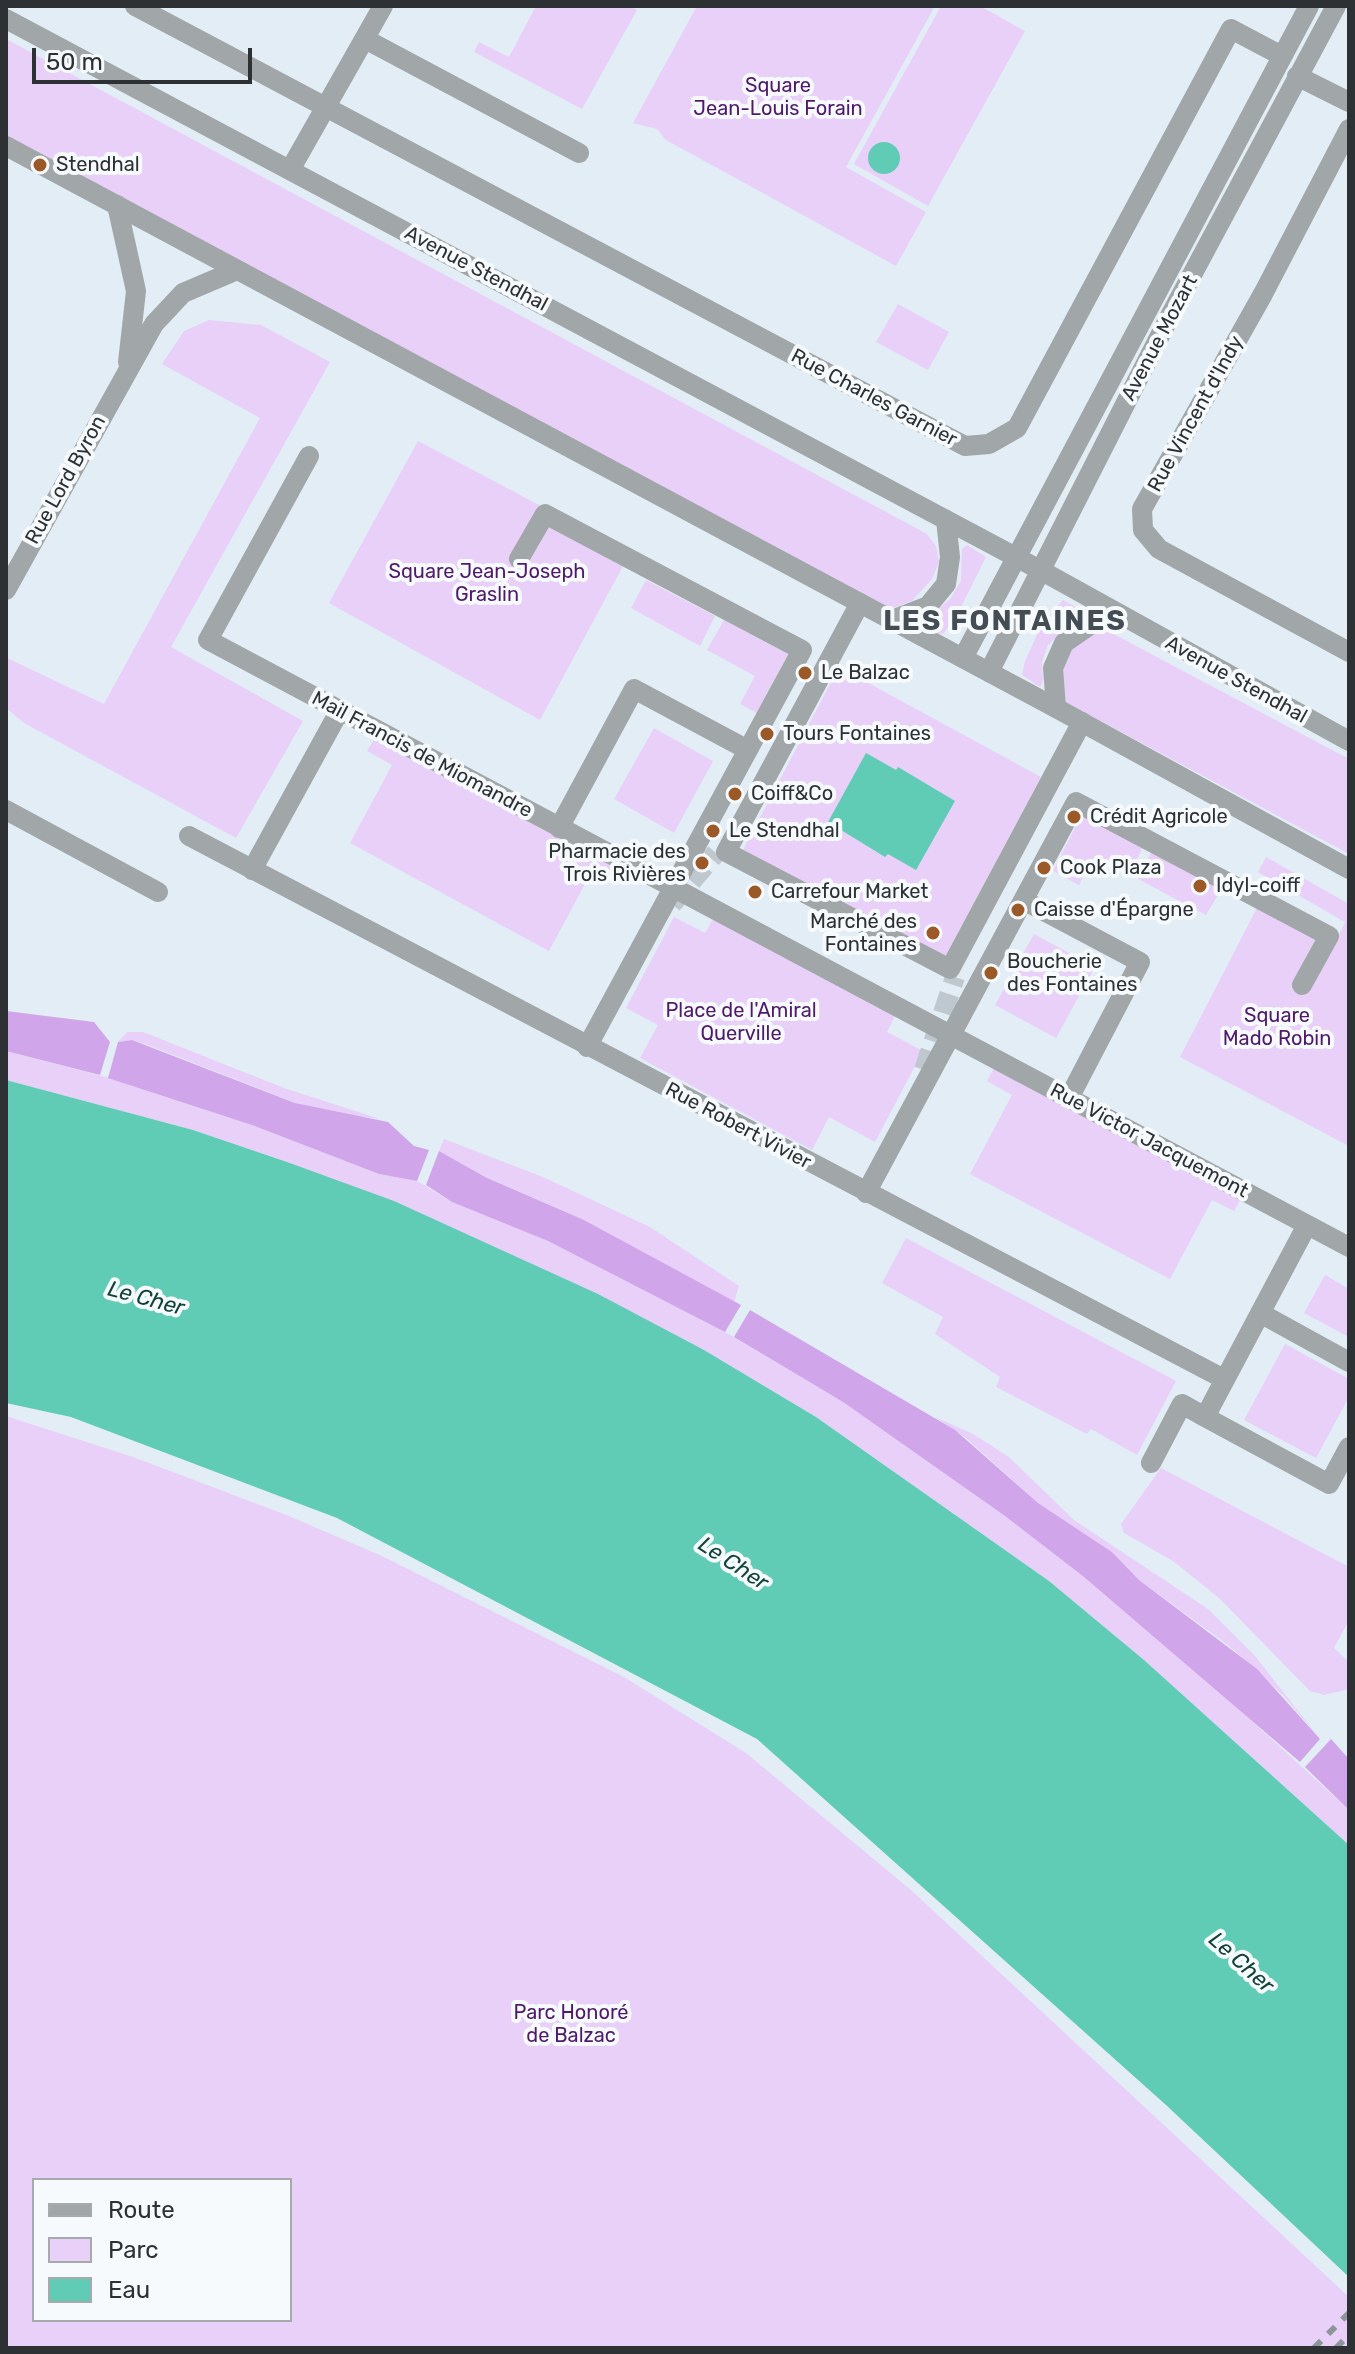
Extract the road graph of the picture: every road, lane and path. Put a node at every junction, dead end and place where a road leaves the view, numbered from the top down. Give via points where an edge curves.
1 (383, 6) edge
2 (1309, 6) edge
3 (1336, 6) edge
4 (141, 7) edge
5 (6, 19) edge
6 (365, 39) junction
7 (1282, 56) junction
8 (1297, 76) junction
9 (1349, 102) edge
10 (326, 107) junction
11 (1349, 129) edge
12 (6, 146) edge
13 (579, 153) dead end
14 (290, 170) junction
15 (117, 205) junction
16 (237, 270) junction
17 (127, 370) junction
18 (309, 456) dead end
19 (946, 520) junction
20 (1015, 557) junction
21 (519, 559) dead end
22 (1042, 571) junction
23 (6, 590) edge
24 (860, 603) junction
25 (1124, 618) junction
26 (892, 620) junction
27 (1349, 652) edge
28 (963, 658) junction
29 (989, 672) junction
30 (1056, 708) junction
31 (340, 710) junction
32 (1082, 722) junction
33 (1349, 741) edge
34 (748, 750) junction
35 (6, 810) edge
36 (559, 828) junction
37 (189, 836) dead end
38 (1349, 869) edge
39 (252, 870) junction
40 (673, 888) junction
41 (158, 892) dead end
42 (1025, 901) junction
43 (1302, 985) dead end
44 (949, 1034) junction
45 (587, 1047) junction
46 (1069, 1098) junction
47 (866, 1193) junction
48 (1307, 1225) junction
49 (1349, 1247) edge
50 (1260, 1313) junction
51 (1349, 1362) edge
52 (1224, 1379) junction
53 (1205, 1417) junction
54 (1349, 1447) edge
55 (1151, 1463) dead end

1 - 6 street
2 - 7 street, Avenue Mozart
3 - 8 street, Avenue Mozart
4 - 10 street
5 - 14 street, Avenue Stendhal
6 - 10 street
6 - 13 street
7 - 10 street, Rue Charles Garnier via 1231,29 1017,428 989,444 965,446
7 - 20 street, Avenue Mozart
8 - 9 street
8 - 22 street, Avenue Mozart
10 - 14 street
11 - 27 street, Rue Vincent d'Indy via 1142,509 1143,530 1159,549
12 - 15 street
14 - 19 street, Avenue Stendhal
15 - 16 street
15 - 17 street, Rue Lord Byron via 136,291
16 - 17 street, Rue Lord Byron via 183,293 154,324
16 - 24 street
17 - 23 street, Rue Lord Byron
18 - 31 street, Mail Francis de Miomandre via 208,640
19 - 20 street, Avenue Stendhal
19 - 26 street via 946,584 928,606
20 - 22 street, Avenue Stendhal
20 - 28 street, Avenue Mozart
21 - 34 street via 545,514 802,650
22 - 25 street, Avenue Stendhal
22 - 29 street, Avenue Mozart
24 - 26 street
24 - 32 street via 721,852 952,973
25 - 30 street via 1093,623 1064,643 1053,668
25 - 33 street, Avenue Stendhal
26 - 28 street
28 - 29 street
29 - 30 street
30 - 32 street
31 - 36 street, Mail Francis de Miomandre
31 - 39 street
32 - 38 street
34 - 36 street via 634,689
34 - 40 street
35 - 41 street
36 - 40 street, Mail Francis de Miomandre
37 - 39 street, Rue Robert Vivier
39 - 45 street, Rue Robert Vivier
40 - 44 street, Mail Francis de Miomandre
40 - 45 street
42 - 43 street via 1076,802 1329,936
42 - 44 street
42 - 46 street via 1140,962
44 - 46 street, Rue Victor Jacquemont
44 - 47 street
45 - 47 street, Rue Robert Vivier
46 - 48 street, Rue Victor Jacquemont
47 - 52 street, Rue Robert Vivier
48 - 49 street, Rue Victor Jacquemont
48 - 50 street
50 - 51 street
50 - 52 street
52 - 53 street
53 - 54 street via 1329,1484
53 - 55 street via 1182,1404

